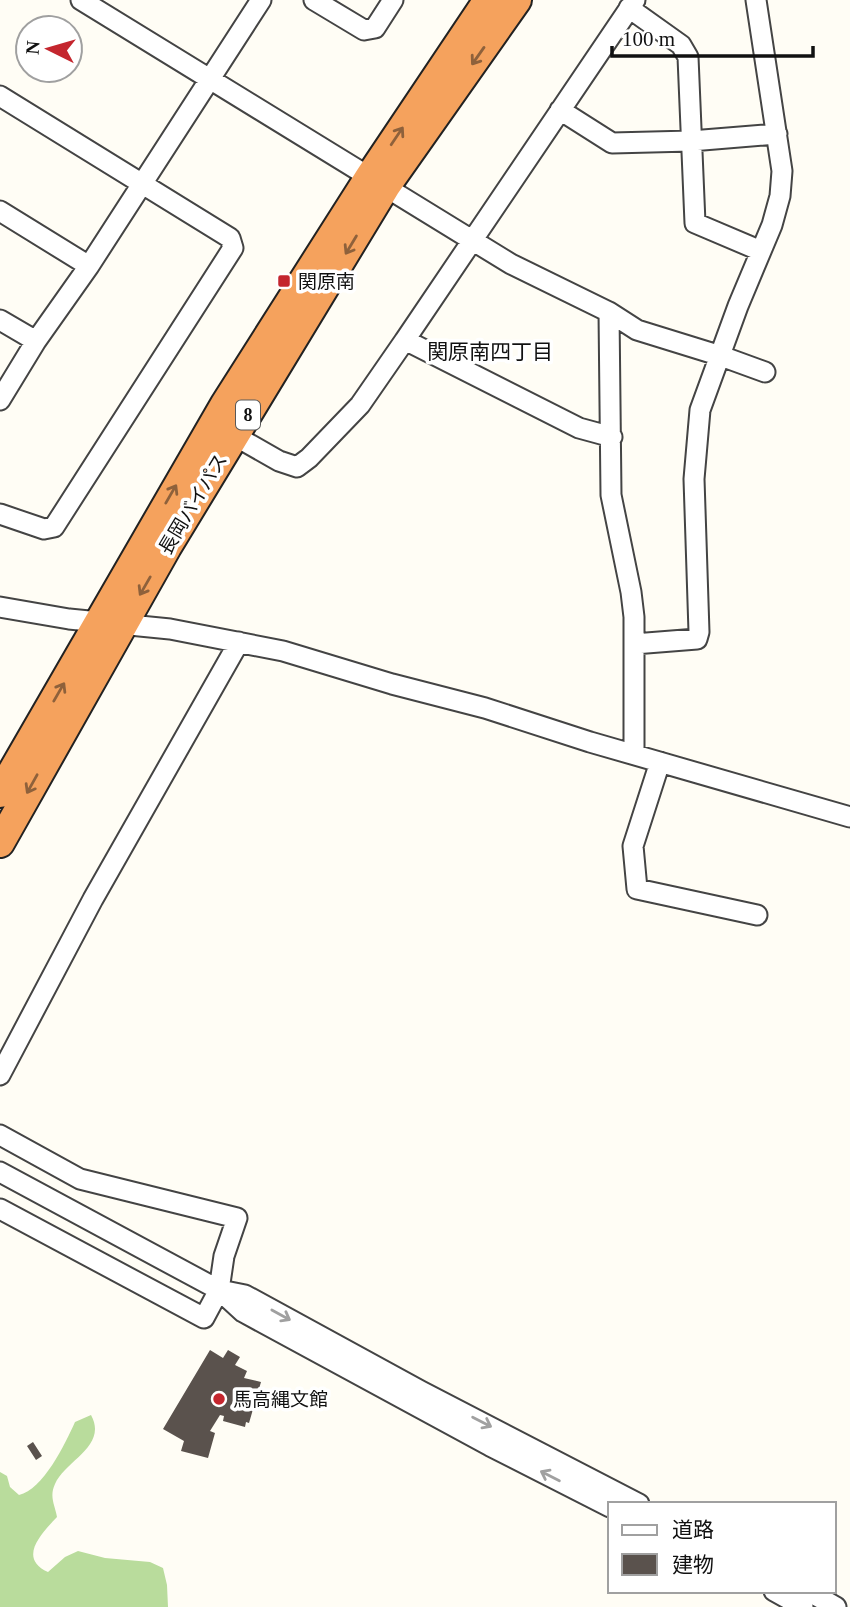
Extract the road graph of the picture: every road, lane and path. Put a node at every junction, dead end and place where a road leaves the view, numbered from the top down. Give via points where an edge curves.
1 (81, 0) edge
2 (261, 0) edge
3 (314, 0) edge
4 (393, 0) edge
5 (488, 0) edge
6 (517, 0) edge
7 (756, 0) edge
8 (632, 4) edge
9 (211, 79) junction
10 (0, 96) edge
11 (560, 110) junction
12 (777, 134) junction
13 (691, 141) junction
14 (378, 181) junction
15 (141, 183) junction
16 (0, 211) edge
17 (473, 241) junction
18 (761, 251) junction
19 (89, 266) junction
20 (609, 312) junction
21 (0, 320) edge
22 (405, 340) junction
23 (36, 341) junction
24 (721, 356) junction
25 (765, 372) dead end
26 (0, 400) edge
27 (235, 436) junction
28 (611, 437) junction
29 (0, 514) edge
30 (0, 607) edge
31 (112, 623) junction
32 (239, 642) junction
33 (634, 644) junction
34 (634, 754) junction
35 (660, 762) junction
36 (0, 793) edge
37 (850, 817) edge
38 (0, 843) edge
39 (757, 915) dead end
40 (0, 1074) edge
41 (0, 1135) edge
42 (6, 1175) edge
43 (0, 1207) edge
44 (219, 1290) junction
45 (635, 1502) edge
46 (608, 1506) edge
47 (778, 1593) edge
48 (812, 1593) edge
49 (803, 1607) edge
50 (836, 1607) edge

1 - 9 street
2 - 9 street
3 - 4 street via 364,30 375,28
14 -> 5 highway, 長岡バイパス / 8
6 -> 14 highway, 長岡バイパス / 8
7 - 12 street
8 - 11 street
8 - 13 street via 681,45 688,57
9 - 14 street
9 - 15 street
10 - 15 street
11 - 13 street via 612,143
11 - 17 street
12 - 13 street
12 - 18 street via 780,196
13 - 18 street via 695,223
14 - 17 street
14 -> 27 highway, 長岡バイパス / 8
31 -> 14 highway, 長岡バイパス / 8 via 136,556 225,404
15 - 19 street
15 - 29 street via 230,238 233,248 54,527 44,529
16 - 19 street
17 - 20 street
17 - 22 street
18 - 24 street
19 - 23 street
20 - 24 street via 637,330
20 - 28 street
21 - 23 street
22 - 27 street via 360,404 297,467
22 - 28 street via 579,428
23 - 26 street
24 - 25 street
24 - 33 street via 700,410 695,450 699,632 696,639
27 -> 31 highway, 長岡バイパス / 8
28 - 33 street via 611,495 631,592
30 - 31 street
31 - 32 street
36 -> 31 highway, 長岡バイパス / 8
31 -> 38 highway, 長岡バイパス / 8
32 - 34 street via 485,708
32 - 40 street
33 - 34 street
34 - 35 street
35 - 37 street
35 - 39 street via 633,846 637,889
41 - 44 street via 80,1180 237,1218
42 - 43 street
42 - 44 street
43 - 44 street via 204,1318
44 -> 45 street via 245,1295
46 -> 44 street via 243,1312
47 - 49 street
48 - 50 street

